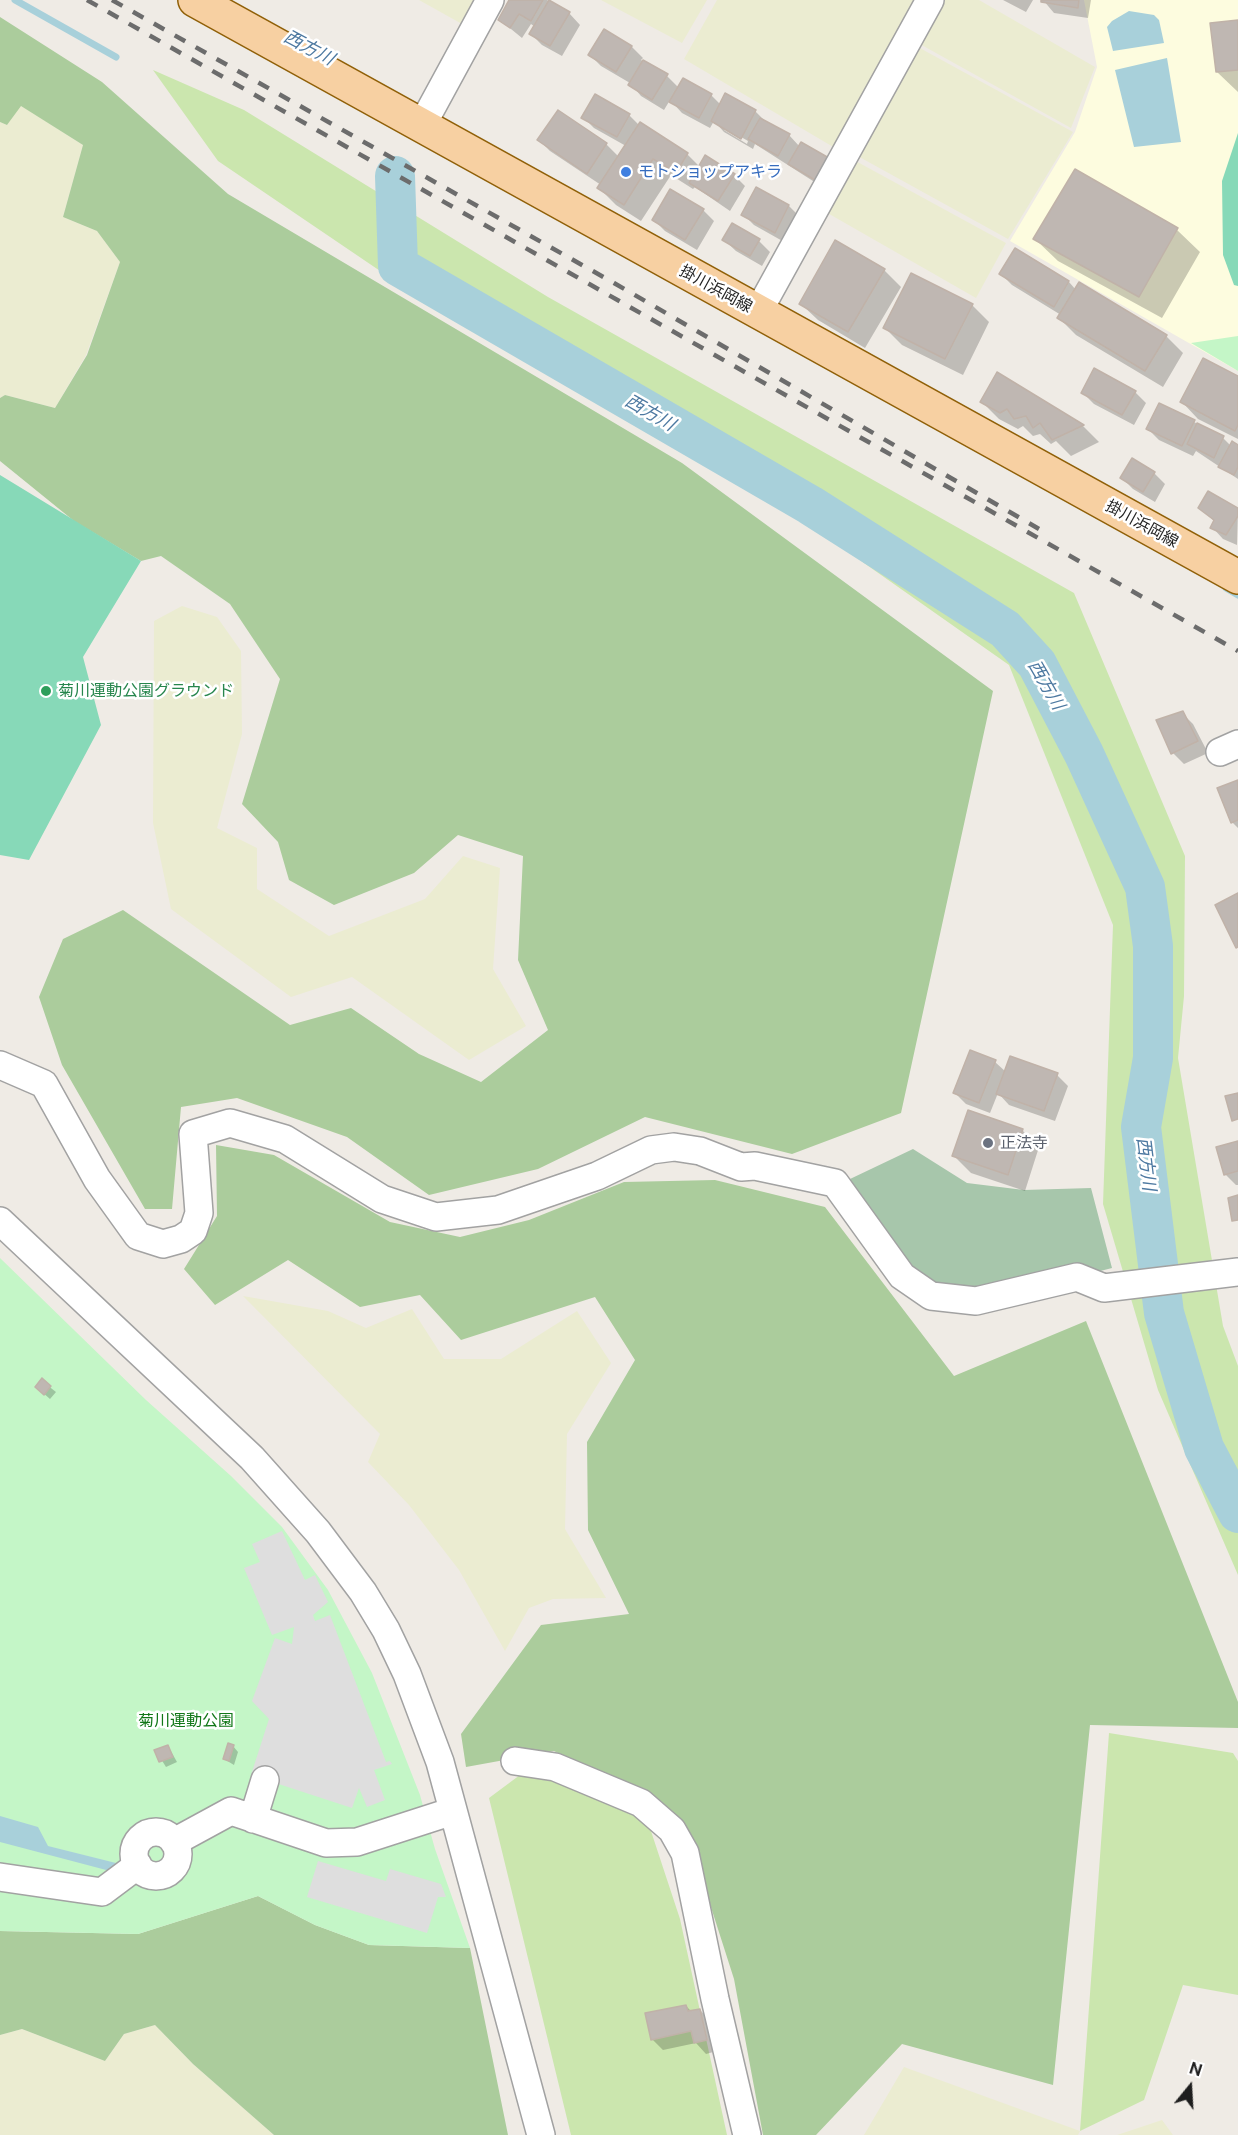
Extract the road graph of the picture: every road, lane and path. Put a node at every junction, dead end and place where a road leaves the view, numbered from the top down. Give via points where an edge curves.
1 (195, 0) edge
2 (490, 0) edge
3 (930, 0) edge
4 (421, 127) junction
5 (758, 312) junction
6 (1238, 577) edge
7 (0, 1065) edge
8 (0, 1221) edge
9 (1238, 1272) edge
10 (514, 1761) dead end
11 (265, 1780) dead end
12 (453, 1811) junction
13 (253, 1819) junction
14 (0, 1877) edge
15 (541, 2135) edge
16 (747, 2135) edge

1 - 4 main road, 掛川浜岡線
2 - 4 street
3 - 5 street
4 - 5 main road, 掛川浜岡線
5 - 6 main road, 掛川浜岡線
7 - 9 street via 44,1084 97,1179 138,1236 163,1245 193,1231 199,1213 194,1134 230,1123 285,1139 382,1199 436,1217 498,1210 597,1176 651,1150 674,1147 700,1151 741,1167 755,1166 835,1183 902,1276 931,1296 976,1301 1077,1277 1104,1288
8 - 12 street via 252,1458 324,1541 386,1630 437,1751
10 - 16 street via 555,1767 641,1803 672,1830 684,1853
11 - 13 street
12 - 13 street via 324,1852
12 - 15 street
13 - 14 street via 231,1811 174,1842 159,1833 144,1836 135,1853 138,1865 102,1892

